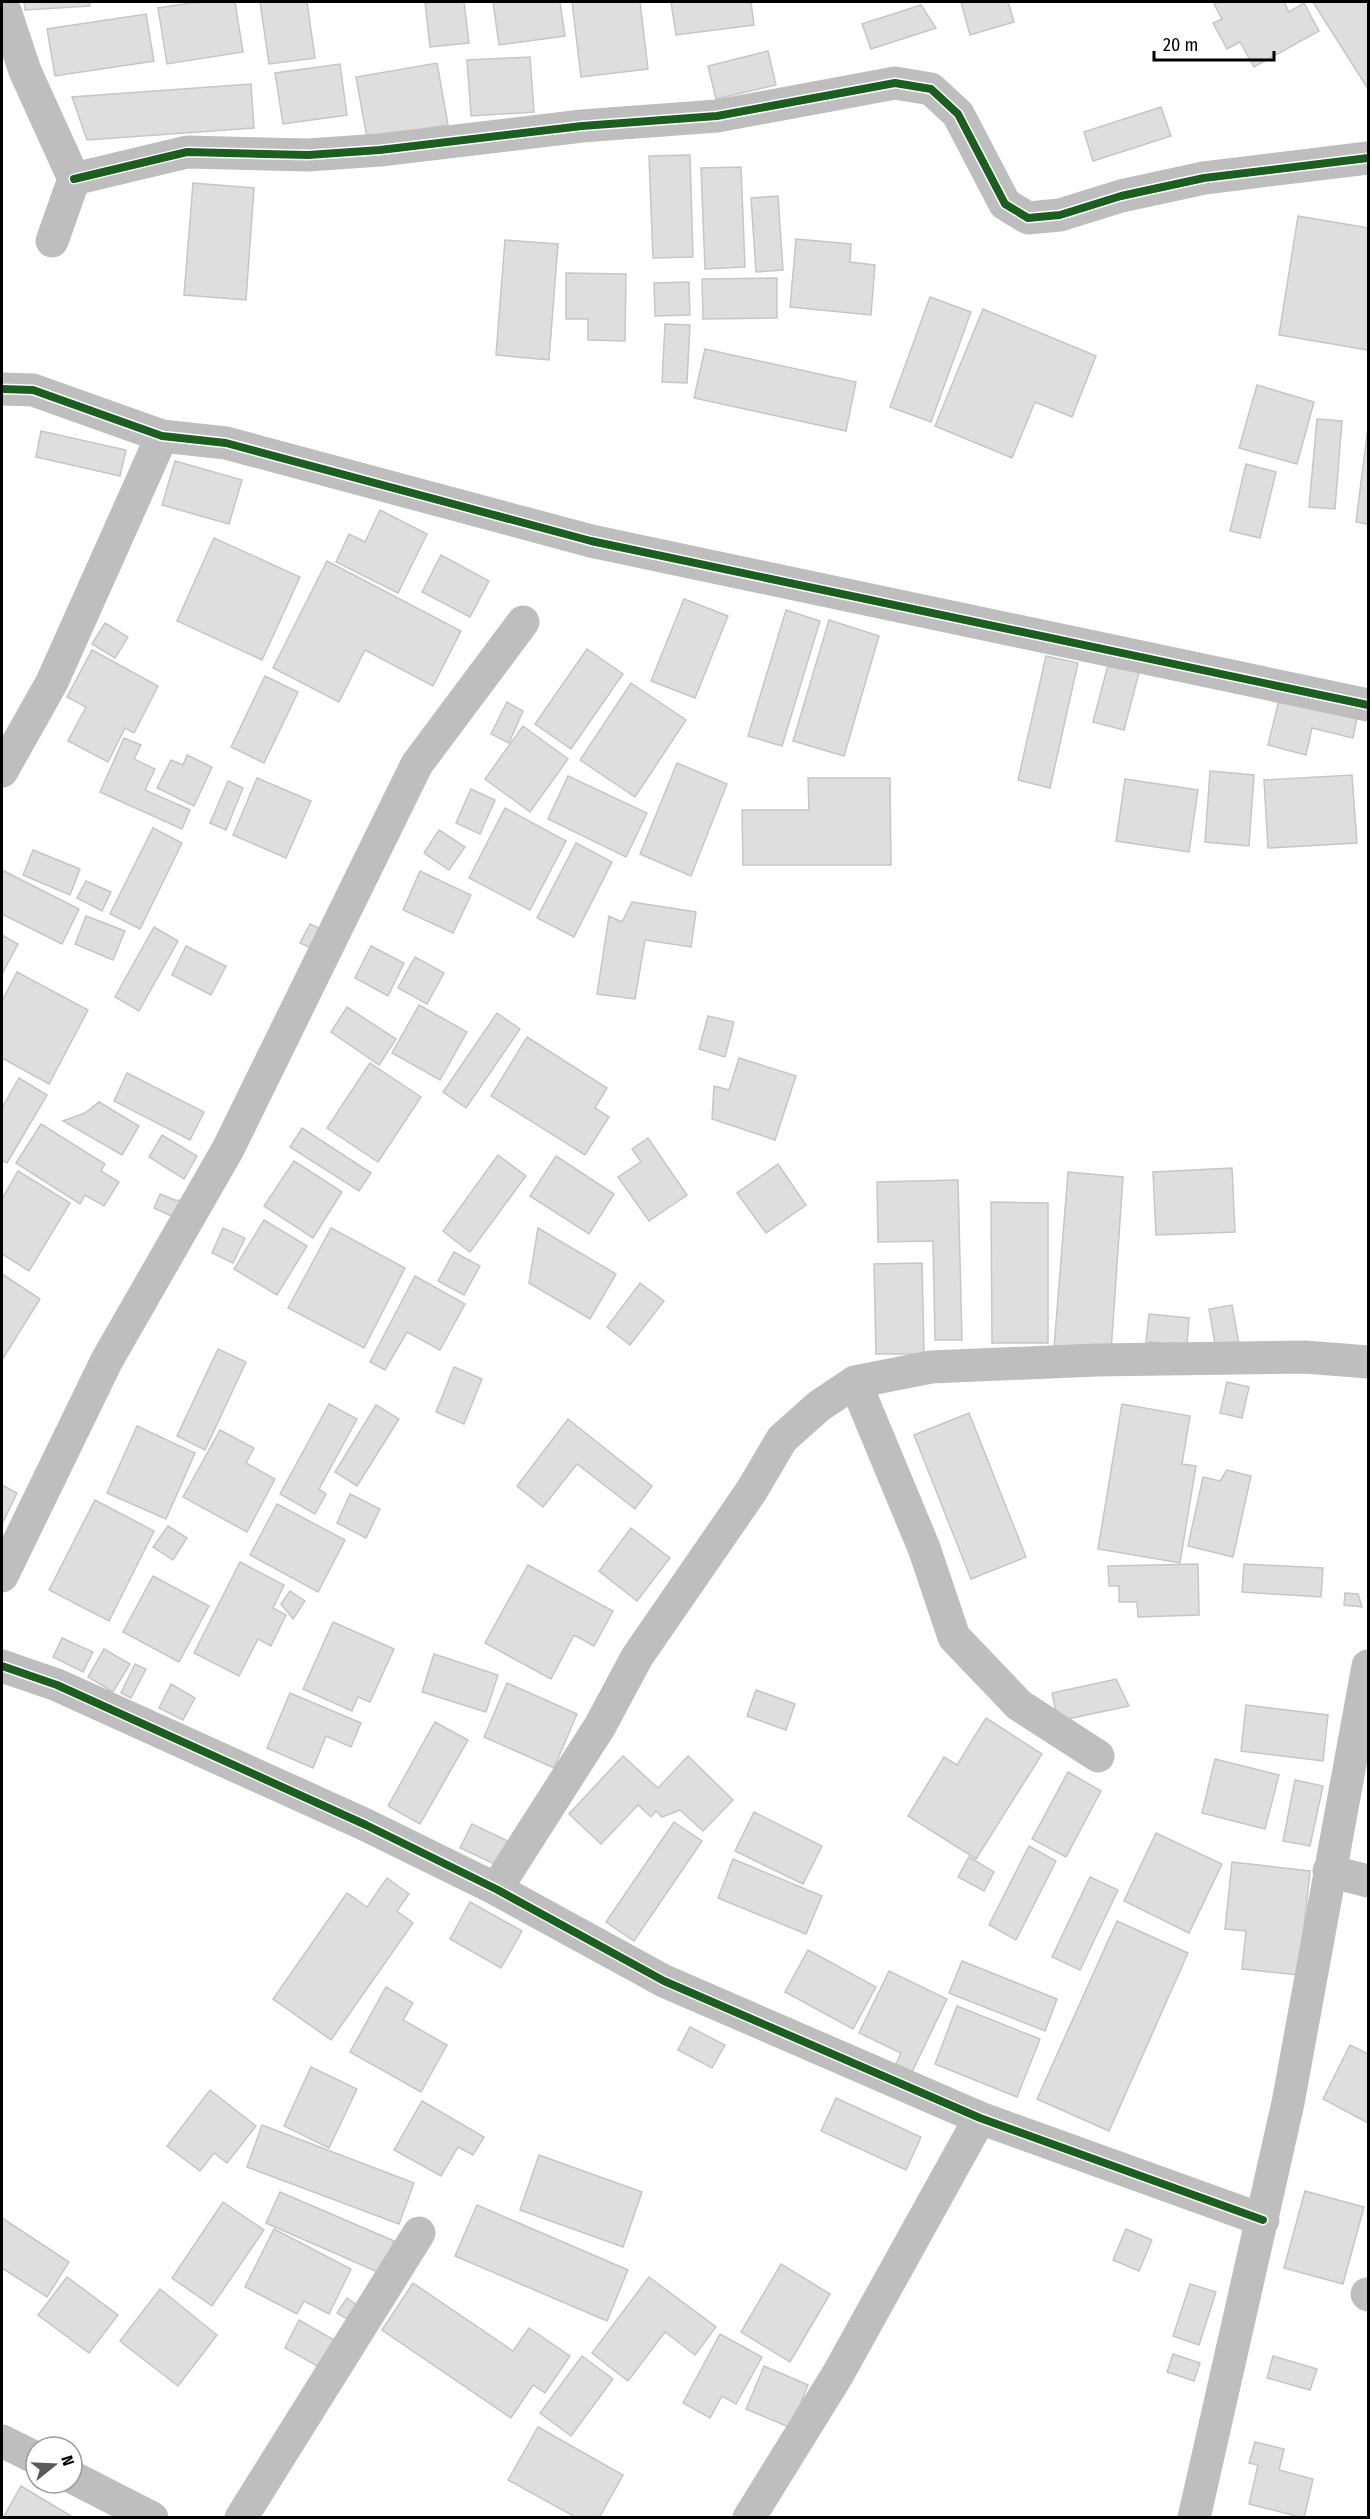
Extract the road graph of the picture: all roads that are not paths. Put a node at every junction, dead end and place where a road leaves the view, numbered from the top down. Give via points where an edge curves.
1 (2, 8) edge
2 (1368, 158) edge
3 (74, 180) junction
4 (52, 241) dead end
5 (2, 389) edge
6 (162, 436) junction
7 (523, 622) dead end
8 (1368, 705) edge
9 (2, 771) edge
10 (1368, 1362) edge
11 (855, 1382) junction
12 (2, 1576) edge
13 (2, 1666) edge
14 (1368, 1668) edge
15 (1098, 1755) dead end
16 (1329, 1871) junction
17 (1368, 1881) edge
18 (496, 1889) junction
19 (980, 2118) junction
20 (1263, 2220) junction
21 (419, 2233) dead end
22 (2, 2441) edge
23 (24, 2452) edge
24 (84, 2483) edge
25 (152, 2517) edge
26 (240, 2517) edge
27 (749, 2517) edge
28 (1194, 2517) edge

1 - 3 street
2 - 3 street via 1204,177 1060,215 1028,218 1005,204 958,114 931,89 895,83 717,116 582,126 380,150 308,155 187,152
3 - 4 street
5 - 6 street via 33,390
6 - 8 street via 226,443 591,541
6 - 9 street via 52,682
7 - 12 street via 417,764 228,1149 107,1359
10 - 11 street via 1305,1357 1096,1360 931,1367
11 - 15 street via 924,1548 954,1637 1019,1705
11 - 18 street via 819,1406 782,1439 752,1490 637,1657 600,1726
13 - 18 street via 57,1685 182,1741
14 - 16 street
16 - 17 street
16 - 20 street
18 - 19 street via 664,1981
19 - 20 street
19 - 27 street via 838,2374
20 - 28 street
21 - 26 street
22 - 23 street
24 - 25 street

